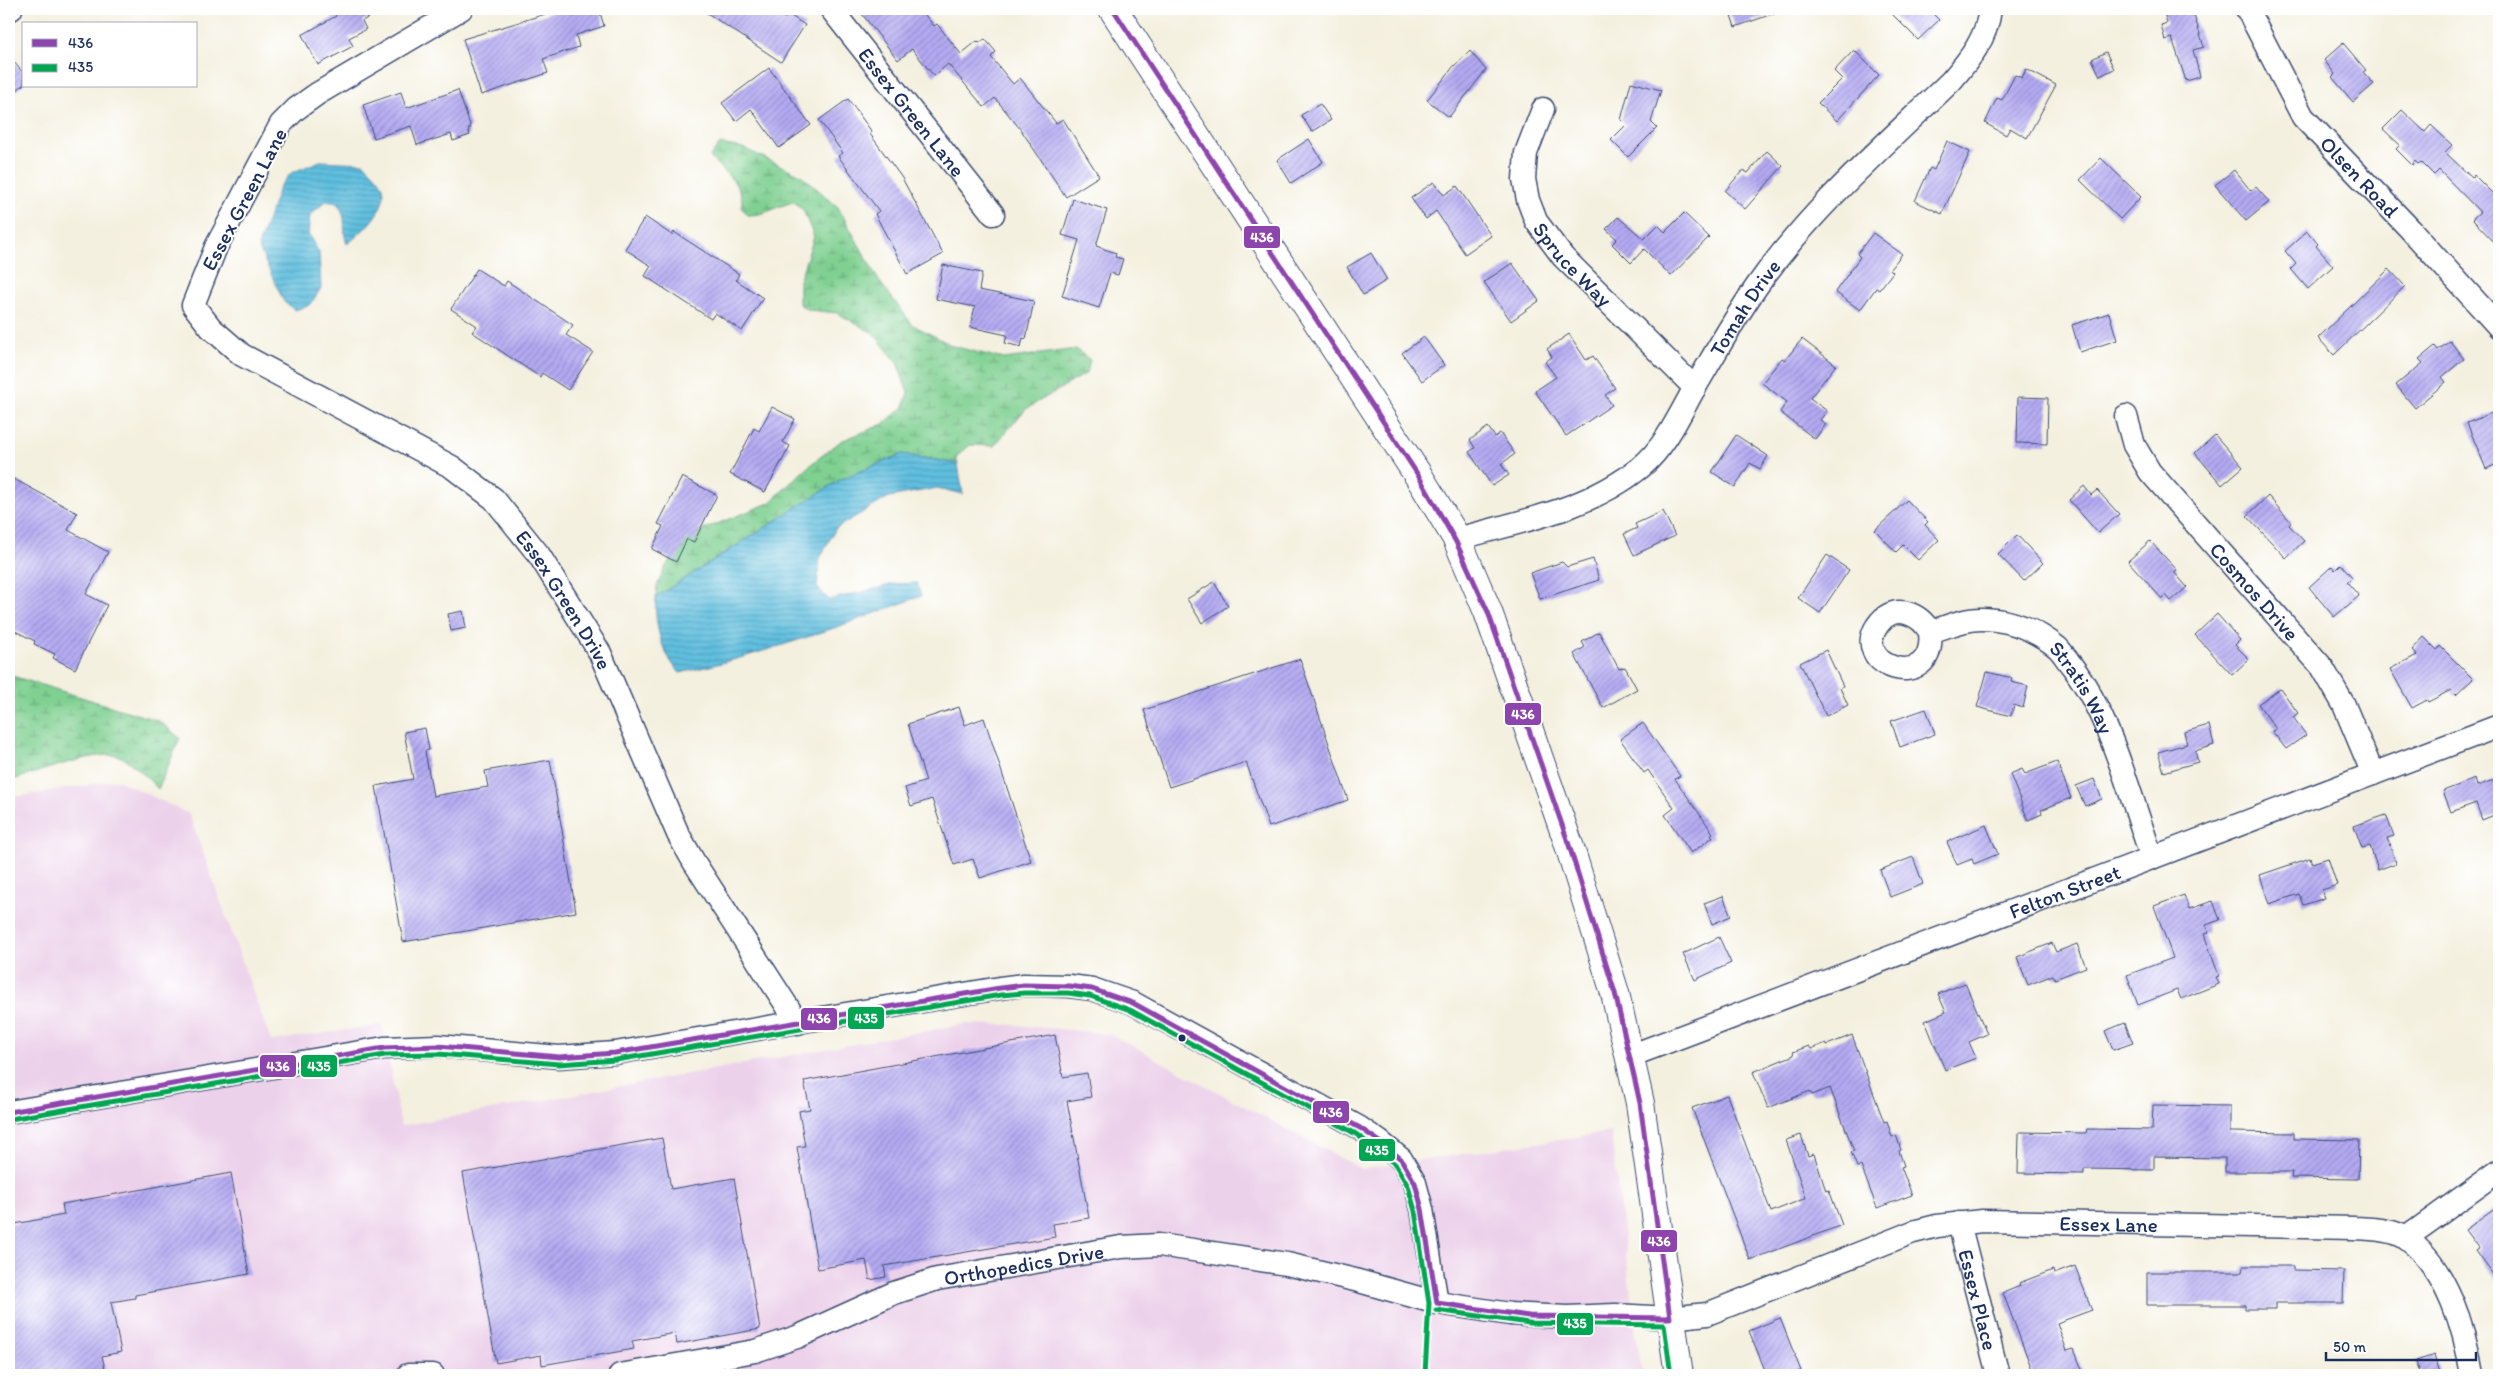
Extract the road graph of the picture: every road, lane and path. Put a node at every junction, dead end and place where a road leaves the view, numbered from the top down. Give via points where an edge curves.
1 (461, 9) edge
2 (831, 9) edge
3 (1113, 9) edge
4 (1990, 9) edge
5 (2247, 9) edge
6 (1542, 109) dead end
7 (993, 214) dead end
8 (193, 305) joint
9 (2499, 327) edge
10 (1695, 388) junction
11 (2126, 416) dead end
12 (1457, 539) junction
13 (1930, 632) dead end
14 (2499, 726) edge
15 (2373, 774) junction
16 (2152, 858) junction
17 (798, 1023) junction
18 (1630, 1056) junction
19 (9, 1112) edge
20 (2499, 1171) edge
21 (1959, 1223) junction
22 (2406, 1238) junction
23 (1438, 1303) junction
24 (1670, 1318) junction
25 (408, 1375) edge
26 (433, 1375) edge
27 (620, 1375) edge
28 (1679, 1375) edge
29 (1998, 1375) edge
30 (2472, 1375) edge

1 - 8 street, Essex Green Lane via 317,94 281,124 216,247
2 - 7 street, Essex Green Lane
3 - 12 street
4 - 10 street, Tomah Drive via 1982,39 1971,58 1812,217 1783,251 1756,287
5 - 9 street, Olsen Road via 2303,117
6 - 10 street, Spruce Way via 1526,154 1524,179 1536,221 1563,257
8 - 17 street, Essex Green Drive via 211,328 242,355 452,467 494,499 514,522 563,592 600,653 678,834
10 - 12 street, Tomah Drive via 1659,448 1622,481 1559,512
11 - 15 street, Cosmos Drive via 2134,445 2150,472 2322,667 2344,705
12 - 18 street via 1488,612 1566,836 1615,992
13 - 16 street, Stratis Way via 1980,619 1999,621 2034,631 2059,649 2100,711
14 - 15 street, Felton Street
15 - 16 street, Felton Street
16 - 18 street, Felton Street
17 - 19 street via 585,1056 438,1046 384,1048
17 - 23 street via 954,994 1024,985 1092,989 1134,1003 1360,1128 1401,1159 1415,1183 1422,1209
18 - 24 street via 1640,1103
20 - 22 street
21 - 22 street, Essex Lane via 2354,1228 2379,1230
21 - 24 street, Essex Lane via 1913,1232 1707,1314
21 - 29 street, Essex Place
22 - 30 street via 2441,1275 2467,1342
23 - 24 street, Orthopedics Drive via 1518,1315
23 - 27 street, Orthopedics Drive via 1287,1264 1141,1245 936,1279 894,1293 797,1337 755,1351
24 - 28 street
25 - 26 street

